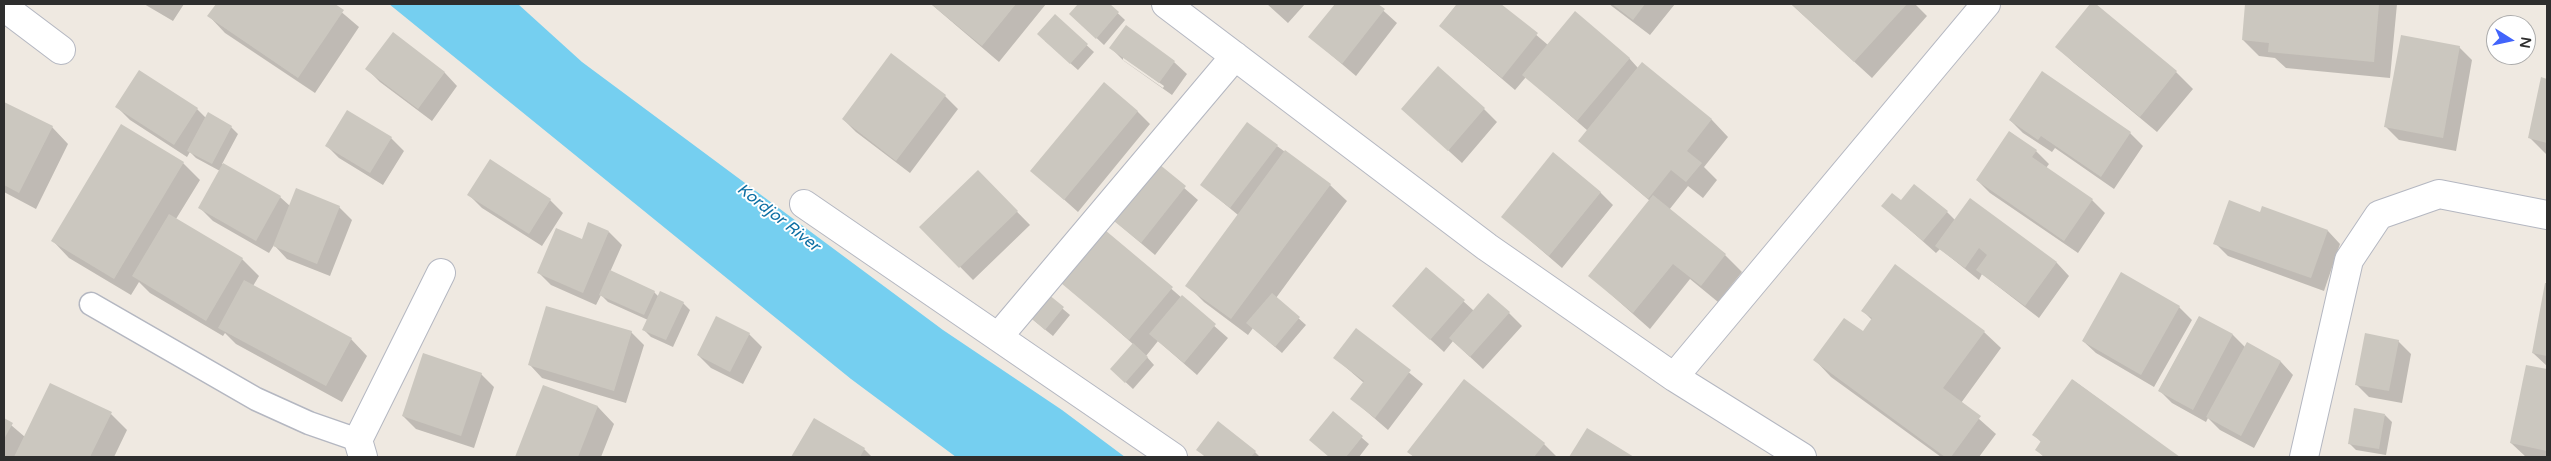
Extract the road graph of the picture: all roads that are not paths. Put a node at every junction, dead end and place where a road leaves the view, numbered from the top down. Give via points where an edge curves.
1 (1166, 4) edge
2 (1986, 4) edge
3 (4, 7) edge
4 (61, 50) dead end
5 (1235, 56) junction
6 (804, 204) dead end
7 (2547, 215) edge
8 (440, 273) dead end
9 (91, 304) dead end
10 (998, 337) junction
11 (1674, 377) junction
12 (360, 449) edge
13 (1173, 457) edge
14 (1802, 457) edge
15 (2304, 457) edge

1 - 5 street
2 - 11 street
3 - 4 street
5 - 10 street
5 - 11 street via 1487,246
6 - 10 street
7 - 15 street via 2439,194 2379,215 2349,260
8 - 12 street
9 - 12 lane via 256,399
10 - 13 street
11 - 14 street

